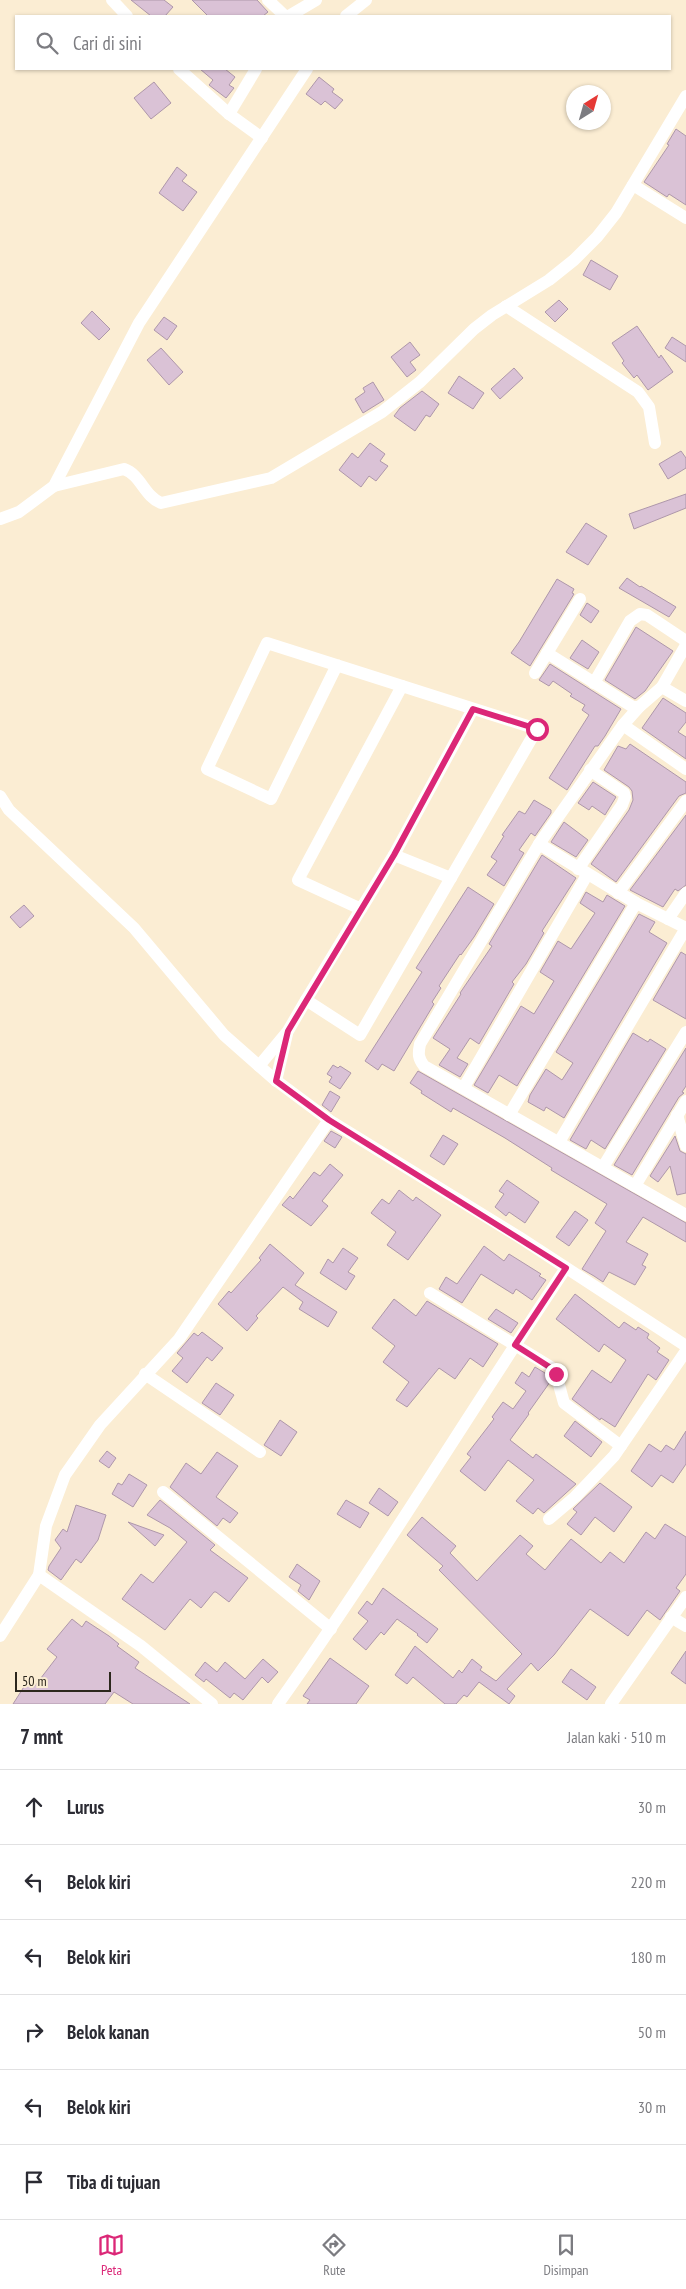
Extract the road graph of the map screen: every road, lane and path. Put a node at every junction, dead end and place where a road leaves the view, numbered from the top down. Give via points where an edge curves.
1 (112, 0) edge
2 (268, 0) edge
3 (316, 0) edge
4 (366, 0) edge
5 (126, 15) edge
6 (284, 15) edge
7 (291, 15) edge
8 (347, 15) edge
9 (180, 70) edge
10 (255, 70) edge
11 (306, 70) edge
12 (685, 99) edge
13 (229, 114) junction
14 (262, 138) junction
15 (633, 184) junction
16 (686, 218) edge
17 (506, 306) junction
18 (655, 443) dead end
19 (54, 486) junction
20 (0, 519) edge
21 (580, 599) dead end
22 (686, 642) edge
23 (686, 646) edge
24 (547, 653) junction
25 (337, 665) junction
26 (535, 673) dead end
27 (594, 683) junction
28 (402, 686) junction
29 (662, 687) junction
30 (686, 701) edge
31 (639, 707) junction
32 (473, 709) junction
33 (623, 724) junction
34 (686, 769) edge
35 (590, 770) junction
36 (0, 796) edge
37 (686, 801) edge
38 (539, 844) junction
39 (394, 855) junction
40 (582, 872) junction
41 (450, 878) junction
42 (618, 893) junction
43 (686, 893) edge
44 (636, 903) junction
45 (361, 909) junction
46 (668, 919) junction
47 (686, 928) edge
48 (306, 1000) junction
49 (288, 1031) junction
50 (686, 1032) edge
51 (259, 1066) junction
52 (276, 1081) junction
53 (464, 1087) junction
54 (686, 1101) edge
55 (509, 1115) junction
56 (677, 1116) junction
57 (329, 1120) junction
58 (559, 1142) junction
59 (686, 1146) edge
60 (603, 1167) junction
61 (635, 1186) junction
62 (686, 1215) edge
63 (566, 1268) junction
64 (430, 1294) dead end
65 (515, 1345) junction
66 (686, 1346) edge
67 (686, 1351) edge
68 (145, 1374) junction
69 (621, 1446) junction
70 (260, 1452) dead end
71 (164, 1492) dead end
72 (549, 1519) dead end
73 (39, 1575) junction
74 (686, 1597) edge
75 (670, 1618) junction
76 (686, 1626) edge
77 (331, 1629) junction
78 (0, 1636) edge
79 (212, 1704) edge
80 (278, 1704) edge
81 (611, 1704) edge

1 - 5 street
2 - 6 street
3 - 7 street
4 - 8 street
9 - 13 street
10 - 13 street
11 - 14 street
12 - 15 street
13 - 14 street
14 - 19 street via 139,323
15 - 16 street
15 - 17 street via 597,238 526,296
17 - 18 street via 638,392 649,407
17 - 19 street via 474,329 420,382 382,412 271,478 161,503 148,494 132,472 124,468
19 - 20 street via 19,512
21 - 24 street
22 - 27 street via 647,615 640,614 630,621
23 - 29 street
24 - 26 street
24 - 27 street
25 - 25 street via 268,643 207,768 271,798
25 - 28 street
27 - 31 street via 633,707
28 - 32 street
28 - 45 street via 298,880
29 - 30 street
29 - 31 street
31 - 33 street
32 - 39 street
32 - 41 street via 537,729
33 - 34 street
33 - 35 street
35 - 38 street
35 - 40 street via 624,793 625,797
36 - 51 street via 9,810 134,928 224,1035
37 - 42 street
38 - 40 street
38 - 53 street via 420,1044 418,1059 424,1066
39 - 41 street
39 - 45 street
40 - 42 street
40 - 53 street
41 - 48 street via 360,1035
42 - 44 street
43 - 46 street
44 - 46 street
44 - 55 street
45 - 48 street
46 - 47 street
47 - 58 street
48 - 49 street
49 - 51 street
49 - 52 street
50 - 60 street
51 - 52 street
52 - 57 street
53 - 55 street
54 - 56 street
55 - 58 street
56 - 59 street
56 - 61 street
57 - 63 street
57 - 68 street via 179,1339
58 - 60 street
60 - 61 street
61 - 62 street
63 - 65 street
63 - 66 street
64 - 65 street
65 - 69 street via 551,1368 556,1374 564,1403
65 - 77 street
67 - 69 street
68 - 70 street
68 - 73 street via 100,1425 65,1475 46,1526
69 - 72 street
71 - 77 street
73 - 78 street
73 - 79 street via 141,1646
74 - 75 street
75 - 76 street
75 - 81 street
77 - 80 street

